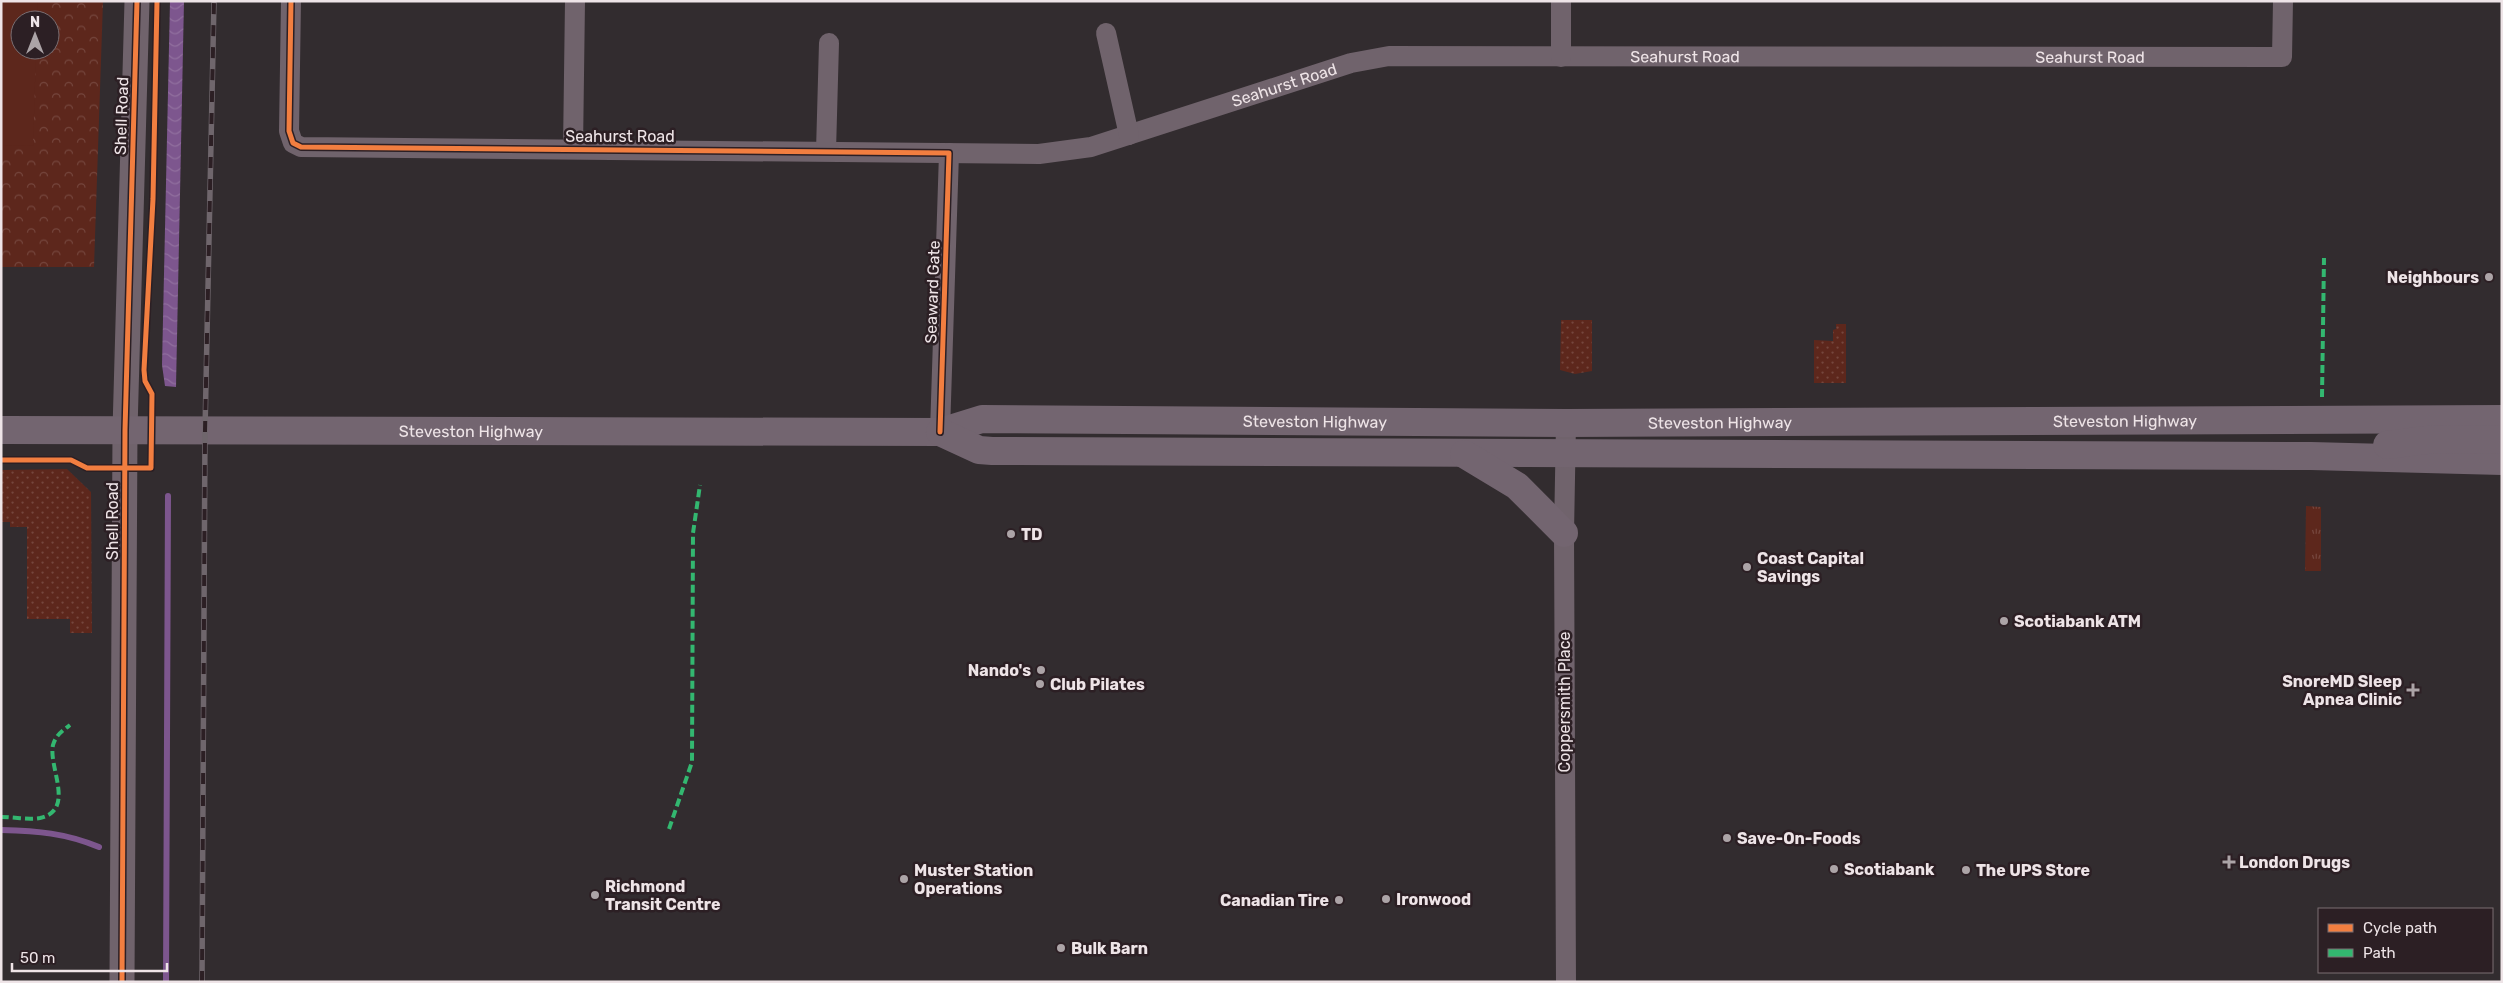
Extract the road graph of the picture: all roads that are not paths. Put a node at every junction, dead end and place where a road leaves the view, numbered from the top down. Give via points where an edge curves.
1 (137, 1) edge
2 (291, 1) edge
3 (575, 1) edge
4 (1561, 1) edge
5 (2283, 1) edge
6 (1106, 32) dead end
7 (829, 43) dead end
8 (1561, 57) junction
9 (1129, 135) junction
10 (574, 148) junction
11 (826, 151) junction
12 (949, 153) junction
13 (2502, 419) edge
14 (1566, 423) junction
15 (1, 430) edge
16 (125, 430) junction
17 (940, 432) junction
18 (2502, 440) edge
19 (1463, 453) junction
20 (1566, 455) junction
21 (2311, 456) junction
22 (2502, 461) edge
23 (1564, 533) junction
24 (122, 982) edge
25 (1566, 982) edge

1 - 16 street, Shell Road
2 - 10 street, Seahurst Road via 289,124 293,143 325,149
3 - 10 street
4 - 8 street
5 - 8 street, Seahurst Road via 2282,57
6 - 9 street
7 - 11 street
8 - 9 street, Seahurst Road via 1389,56 1352,63
9 - 12 street, Seahurst Road via 1091,147 1039,154
10 - 11 street, Seahurst Road
11 - 12 street, Seahurst Road
12 - 17 street, Seaward Gate
13 - 14 main road, Steveston Highway
14 - 17 main road, Steveston Highway via 982,419
14 - 20 street, Coppersmith Place
15 - 16 main road, Steveston Highway
16 - 17 main road, Steveston Highway
16 - 24 street, Shell Road
17 - 19 main road, Steveston Highway via 979,450 992,451
18 - 21 main road, Steveston Highway via 2426,440
19 - 20 main road, Steveston Highway
19 - 23 main road via 1517,486
20 - 21 main road, Steveston Highway
20 - 23 street, Coppersmith Place
21 - 22 main road, Steveston Highway
23 - 25 street, Coppersmith Place

